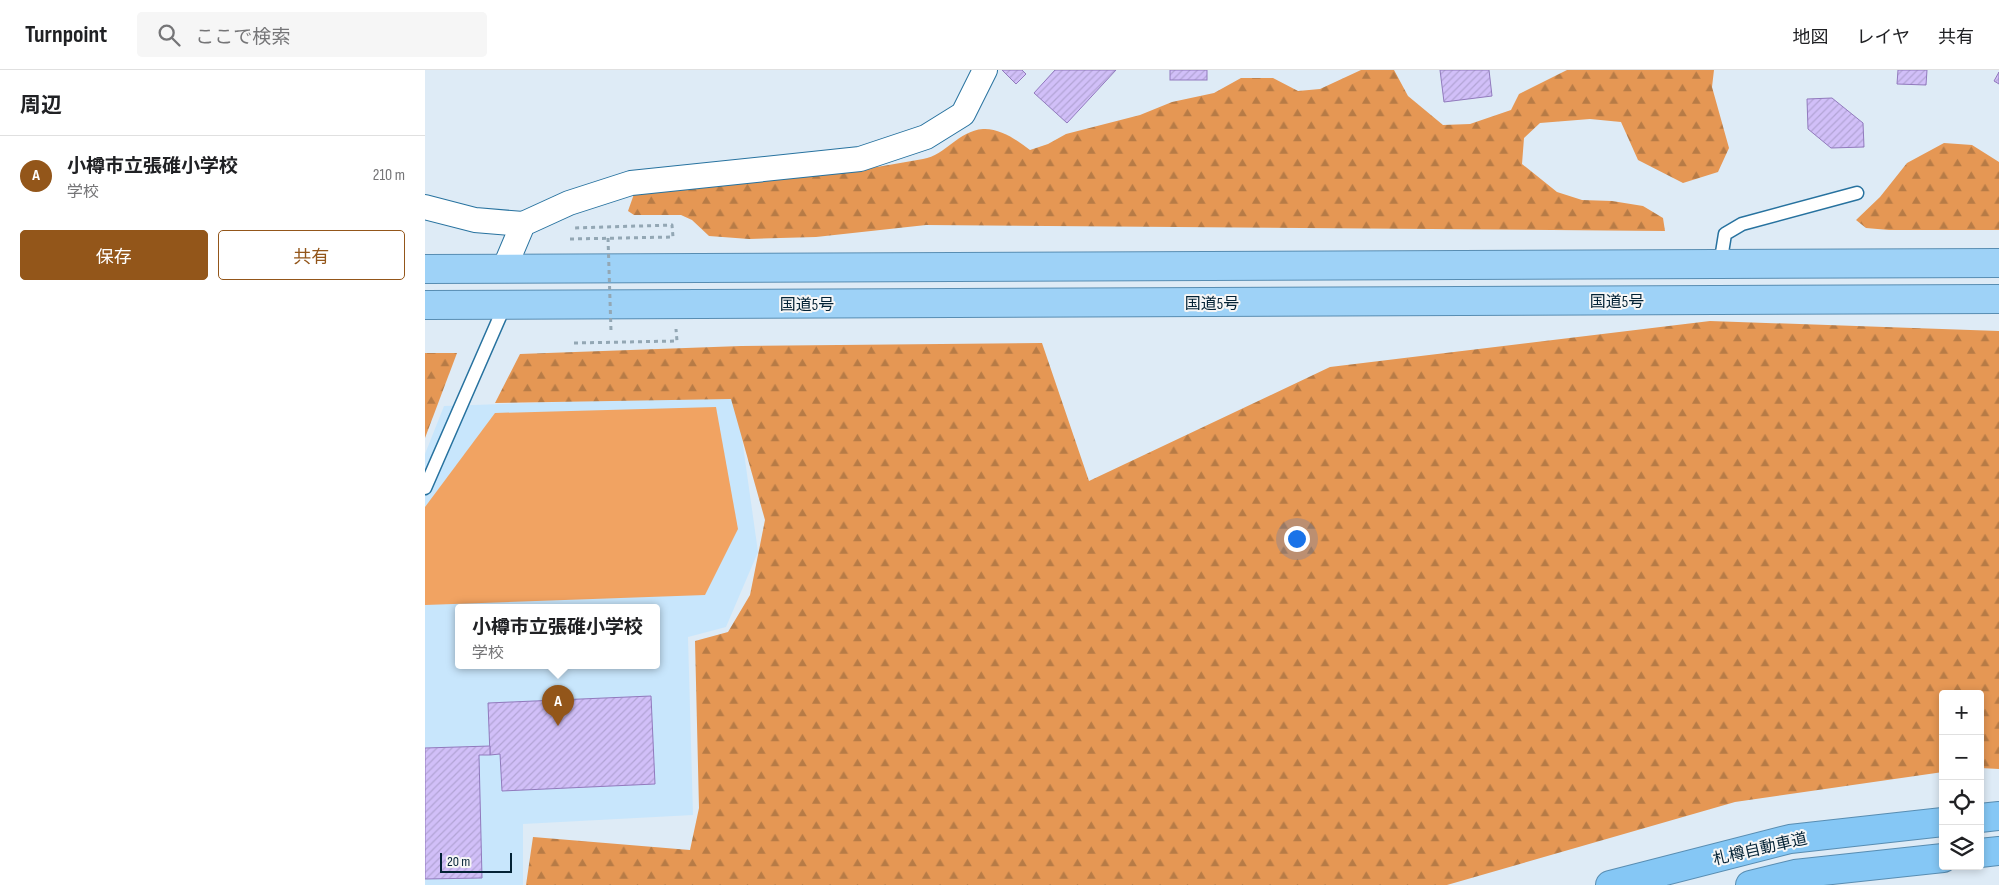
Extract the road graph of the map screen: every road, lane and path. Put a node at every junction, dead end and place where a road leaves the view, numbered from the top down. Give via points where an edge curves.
1 (985, 70) edge
2 (1857, 193) dead end
3 (425, 207) edge
4 (523, 224) junction
5 (570, 229) dead end
6 (607, 238) junction
7 (570, 239) dead end
8 (1999, 263) edge
9 (1721, 265) junction
10 (425, 269) edge
11 (504, 269) junction
12 (1999, 299) edge
13 (505, 305) junction
14 (425, 306) edge
15 (667, 329) dead end
16 (620, 330) dead end
17 (574, 343) dead end
18 (425, 488) edge
19 (1999, 816) edge
20 (1984, 818) edge
21 (1939, 822) edge
22 (1999, 851) edge
23 (1984, 853) edge
24 (1939, 858) edge
25 (1610, 885) edge
26 (1750, 885) edge

1 - 4 street via 963,114 926,137 860,159 631,183 569,203
2 - 9 lane via 1742,224 1725,234
3 - 4 street via 475,220
4 - 11 street
5 - 6 path via 673,225 673,237
6 - 7 path
6 - 16 path, bridge via 611,330
8 - 9 highway
9 - 11 highway
10 - 11 highway
12 - 13 highway, 国道5号
13 - 14 highway, 国道5号
13 - 18 lane
15 - 17 path via 677,329 677,341
19 - 20 highway
21 - 25 highway, 札樽自動車道 via 1790,839
22 - 23 highway
24 - 26 highway, 札樽自動車道 via 1795,874

